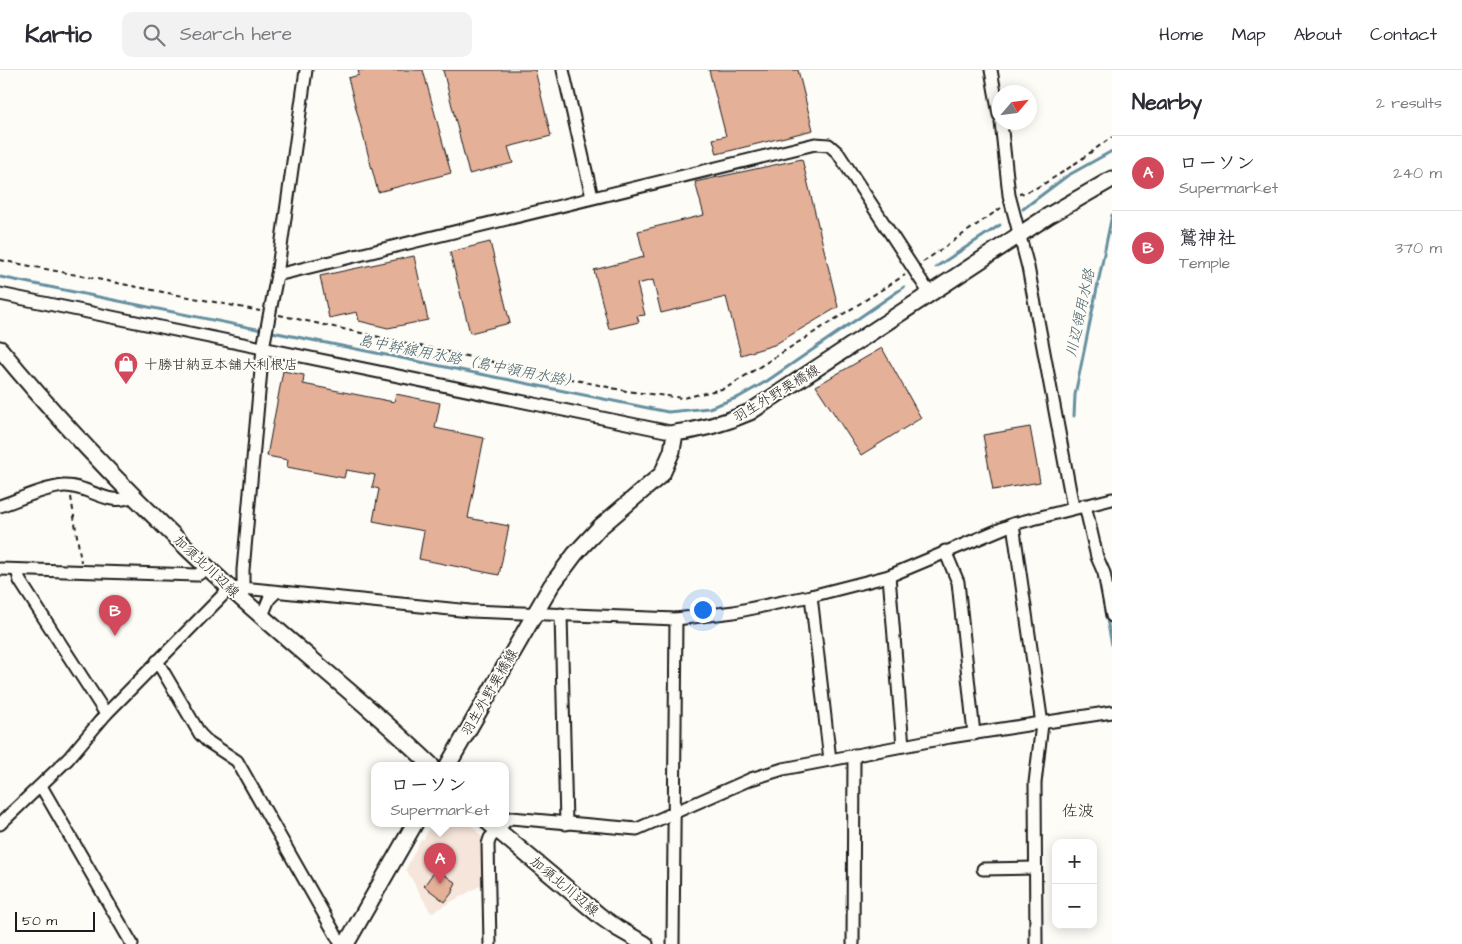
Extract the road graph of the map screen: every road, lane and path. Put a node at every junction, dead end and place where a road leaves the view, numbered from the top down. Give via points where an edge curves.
1 (306, 70) edge
2 (563, 70) edge
3 (991, 70) edge
4 (994, 85) edge
5 (1002, 130) edge
6 (1112, 137) edge
7 (1112, 179) edge
8 (592, 197) junction
9 (1010, 200) junction
10 (1019, 236) junction
11 (0, 260) edge
12 (914, 269) junction
13 (277, 276) junction
14 (0, 294) edge
15 (930, 294) junction
16 (270, 313) junction
17 (264, 348) junction
18 (0, 349) edge
19 (675, 433) junction
20 (70, 487) junction
21 (132, 496) junction
22 (1112, 499) edge
23 (1085, 505) junction
24 (0, 506) edge
25 (1073, 507) junction
26 (1014, 524) junction
27 (945, 551) junction
28 (208, 568) junction
29 (0, 569) edge
30 (17, 570) junction
31 (82, 572) junction
32 (889, 576) junction
33 (237, 589) junction
34 (275, 593) junction
35 (811, 596) junction
36 (534, 613) junction
37 (562, 614) junction
38 (262, 616) junction
39 (1112, 616) edge
40 (676, 619) junction
41 (158, 661) junction
42 (1112, 712) edge
43 (106, 714) junction
44 (1042, 724) junction
45 (974, 734) junction
46 (903, 746) junction
47 (854, 755) junction
48 (830, 760) junction
49 (428, 762) edge
50 (450, 762) edge
51 (41, 786) junction
52 (672, 813) junction
53 (509, 819) edge
54 (0, 824) edge
55 (566, 824) junction
56 (413, 827) edge
57 (497, 827) edge
58 (502, 827) edge
59 (1035, 868) junction
60 (983, 869) dead end
61 (674, 943) edge
62 (132, 944) edge
63 (341, 944) edge
64 (346, 944) edge
65 (490, 944) edge
66 (645, 944) edge
67 (853, 944) edge
68 (1036, 944) edge

1 - 13 street
2 - 8 street
3 - 4 street
5 - 9 street
6 - 9 path via 1028,192
7 - 10 main road, 羽生外野栗橋線
8 - 12 street via 815,144 829,144
8 - 13 street
9 - 10 street
9 - 12 path
10 - 15 main road, 羽生外野栗橋線
10 - 25 street via 1028,267
11 - 16 path
12 - 15 street
12 - 16 path via 726,388 683,398 626,390
13 - 16 street
14 - 17 street
15 - 19 main road, 羽生外野栗橋線 via 750,412 698,431
16 - 17 street
17 - 19 street
17 - 33 street
18 - 21 main road, 加須北川辺線
19 - 36 main road, 羽生外野栗橋線 via 672,451 662,474 625,504 575,554
20 - 21 street via 116,500
20 - 24 street via 26,496
20 - 31 path
21 - 28 main road, 加須北川辺線
22 - 23 street
23 - 25 street
23 - 39 street via 1097,557 1104,572
25 - 26 street
26 - 27 street
26 - 44 street
27 - 32 street
27 - 45 street via 958,582
28 - 31 street via 197,574
28 - 33 main road, 加須北川辺線
29 - 30 street
30 - 31 street
30 - 43 street via 20,581
32 - 35 street
32 - 46 street
33 - 34 street
33 - 38 main road, 加須北川辺線
33 - 41 street via 225,593
34 - 36 street via 470,611
34 - 38 street via 268,599
35 - 40 street via 734,612
35 - 48 street
36 - 37 street
36 - 50 main road, 羽生外野栗橋線
37 - 40 street
37 - 55 street
38 - 49 main road, 加須北川辺線
40 - 52 street
41 - 43 street
41 - 63 street via 200,734 237,761
42 - 44 street
43 - 51 street
44 - 45 street
44 - 59 street via 1035,768
45 - 46 street
46 - 47 street
47 - 48 street
47 - 67 street
48 - 52 street via 770,773
51 - 54 street
51 - 62 street
52 - 55 street via 637,829
52 - 61 street
53 - 55 street
56 - 64 main road
57 - 65 street via 488,844
58 - 66 main road, 加須北川辺線 via 606,920
59 - 60 street
59 - 68 street

